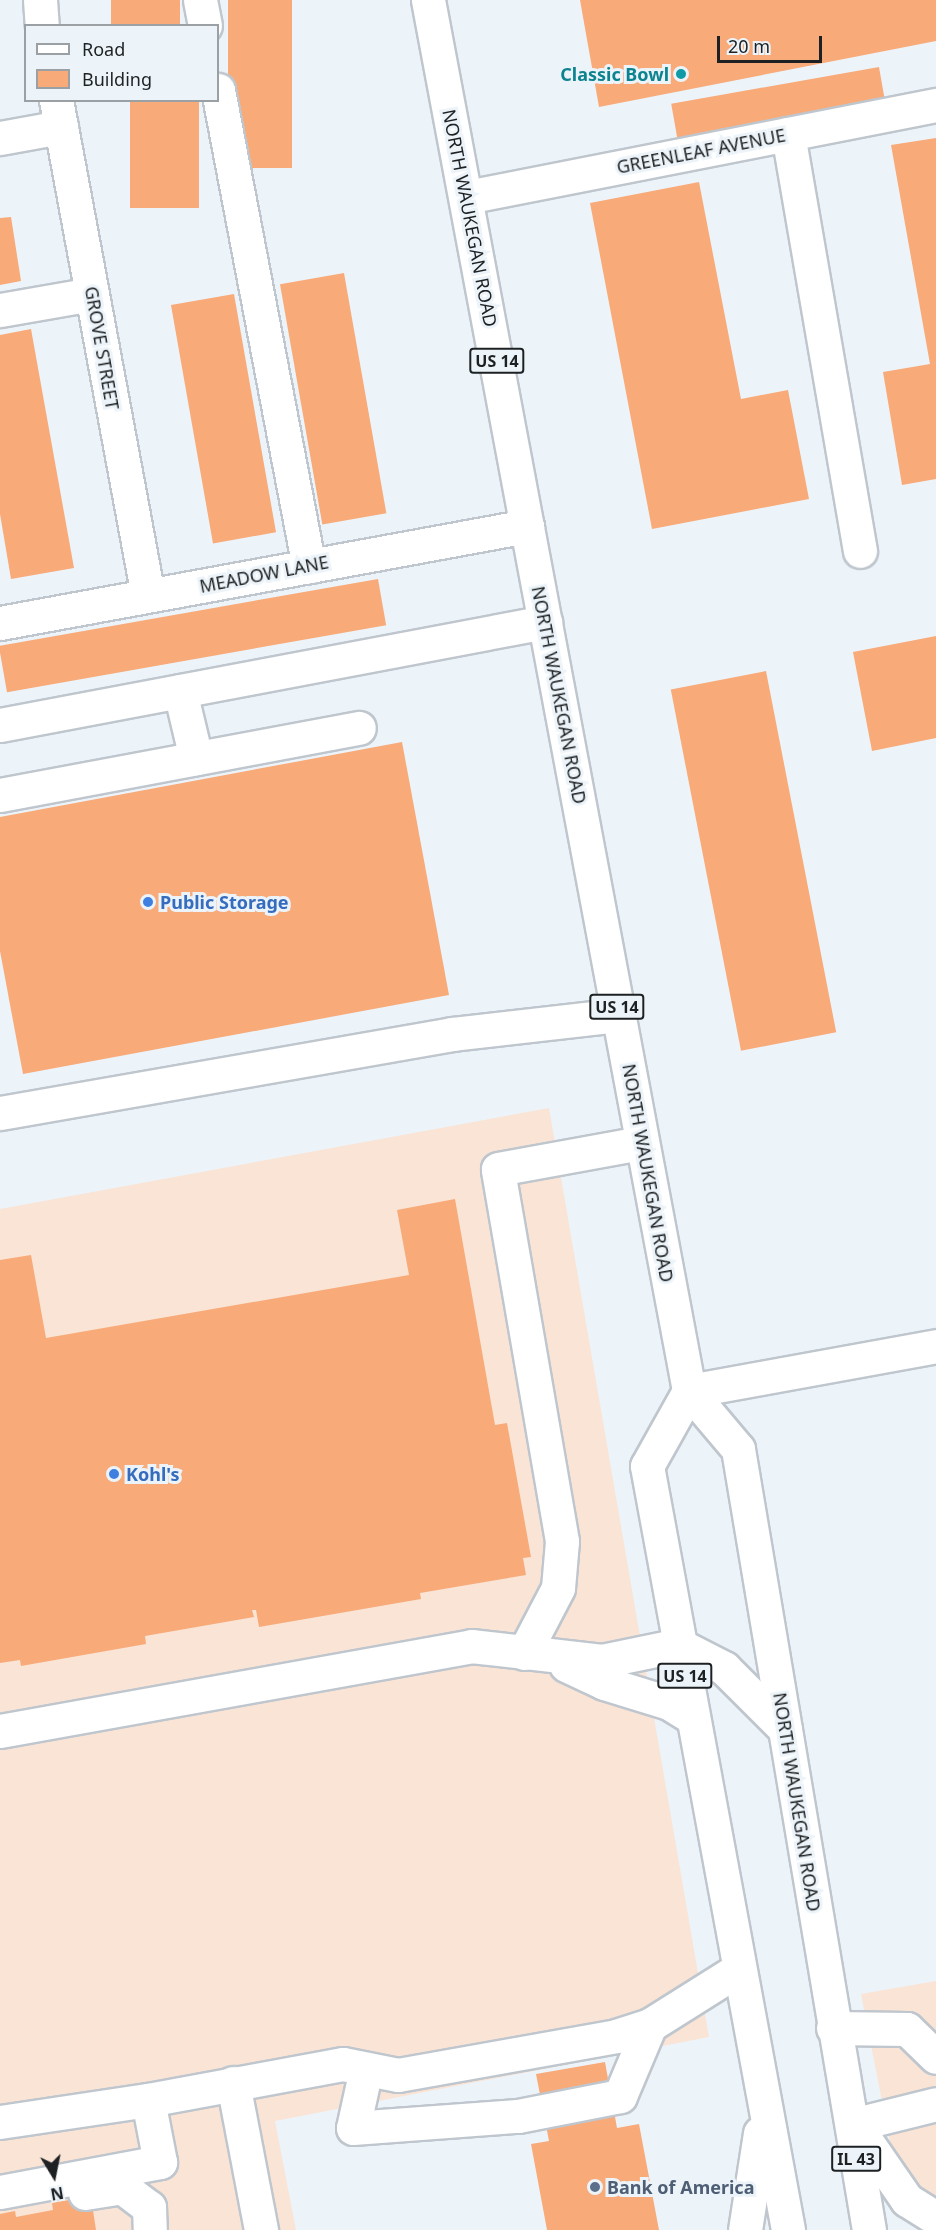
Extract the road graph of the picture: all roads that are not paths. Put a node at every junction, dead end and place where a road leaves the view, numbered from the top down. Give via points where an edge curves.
1 (40, 0) edge
2 (200, 0) edge
3 (428, 0) edge
4 (42, 24) edge
5 (205, 24) edge
6 (219, 95) edge
7 (936, 105) edge
8 (59, 114) edge
9 (788, 134) junction
10 (0, 138) edge
11 (467, 197) junction
12 (92, 294) junction
13 (0, 310) edge
14 (528, 526) junction
15 (860, 551) dead end
16 (309, 566) junction
17 (148, 596) junction
18 (545, 622) junction
19 (0, 623) edge
20 (180, 691) junction
21 (0, 725) edge
22 (359, 728) dead end
23 (196, 758) junction
24 (0, 795) edge
25 (619, 1016) junction
26 (0, 1113) edge
27 (641, 1143) junction
28 (936, 1346) edge
29 (689, 1391) junction
30 (679, 1644) junction
31 (536, 1655) junction
32 (693, 1718) junction
33 (785, 1730) junction
34 (0, 1731) edge
35 (739, 1970) junction
36 (650, 2025) junction
37 (922, 2026) edge
38 (833, 2028) junction
39 (936, 2057) edge
40 (366, 2069) junction
41 (233, 2083) junction
42 (843, 2088) junction
43 (148, 2100) junction
44 (764, 2101) junction
45 (936, 2104) edge
46 (0, 2122) edge
47 (856, 2124) junction
48 (160, 2162) junction
49 (0, 2192) edge
50 (0, 2206) edge
51 (936, 2218) edge
52 (150, 2230) edge
53 (171, 2230) edge
54 (261, 2230) edge
55 (745, 2230) edge
56 (788, 2230) edge
57 (869, 2230) edge

1 - 4 main road
2 - 5 main road
3 - 11 main road, NORTH WAUKEGAN ROAD / US 14
6 - 16 main road
7 - 9 main road, GREENLEAF AVENUE
8 - 10 main road
8 - 12 main road, GROVE STREET
9 - 11 main road, GREENLEAF AVENUE
9 - 15 main road
11 - 14 main road, NORTH WAUKEGAN ROAD / US 14
12 - 13 main road
12 - 17 main road, GROVE STREET
14 - 16 main road, MEADOW LANE
14 - 18 main road, NORTH WAUKEGAN ROAD / US 14
16 - 17 main road, MEADOW LANE
17 - 19 main road, MEADOW LANE
18 - 20 main road
18 - 25 main road, NORTH WAUKEGAN ROAD / US 14
20 - 21 main road
20 - 23 main road
22 - 23 main road
23 - 24 main road
25 - 26 main road via 452,1034
25 - 27 main road, NORTH WAUKEGAN ROAD / US 14
27 - 29 main road, NORTH WAUKEGAN ROAD / US 14
27 - 31 main road via 498,1169 562,1541 558,1588
28 - 29 main road
29 - 30 main road, US 14 via 647,1466
29 - 33 main road, NORTH WAUKEGAN ROAD / US 14 via 738,1449
30 - 31 main road via 602,1661
30 - 32 main road, US 14
30 - 33 main road via 724,1668
31 - 32 main road via 604,1683 669,1703
31 - 34 main road via 471,1646
32 - 35 main road, US 14
33 - 38 main road, NORTH WAUKEGAN ROAD / US 14
35 - 36 main road
35 - 44 main road, US 14
36 - 40 main road via 583,2043 398,2075
36 - 40 main road via 620,2096 518,2116 353,2128
37 - 38 main road
37 - 39 main road
38 - 42 main road, NORTH WAUKEGAN ROAD / US 14
40 - 41 main road via 343,2064
41 - 43 main road
41 - 54 main road
42 - 47 main road
42 - 57 main road, NORTH WAUKEGAN ROAD / IL 43
43 - 46 main road
43 - 48 main road
44 - 55 main road
44 - 56 main road, US 14
45 - 47 main road
47 - 51 main road via 906,2200
48 - 49 main road
48 - 53 main road
50 - 52 main road via 122,2187 148,2207

